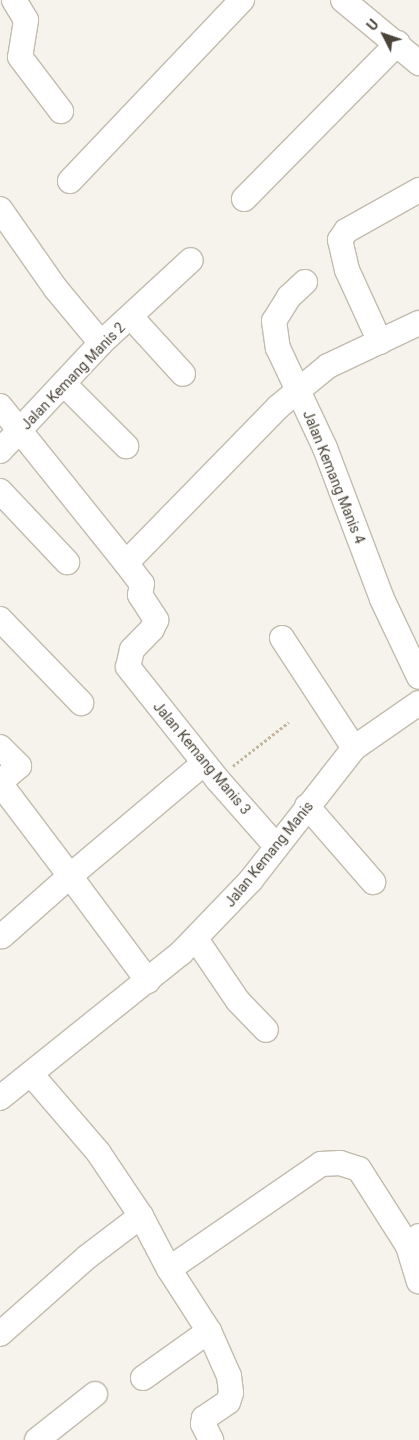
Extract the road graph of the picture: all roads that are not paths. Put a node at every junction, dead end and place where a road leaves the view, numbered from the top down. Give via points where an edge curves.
1 (14, 0) edge
2 (242, 0) edge
3 (343, 0) edge
4 (398, 43) junction
5 (419, 63) edge
6 (61, 111) dead end
7 (70, 180) dead end
8 (419, 190) edge
9 (244, 199) dead end
10 (0, 209) edge
11 (191, 260) dead end
12 (304, 282) dead end
13 (131, 317) junction
14 (419, 323) edge
15 (380, 342) junction
16 (101, 343) junction
17 (183, 374) dead end
18 (64, 384) junction
19 (298, 391) junction
20 (0, 406) edge
21 (21, 430) junction
22 (126, 446) dead end
23 (0, 451) edge
24 (0, 491) edge
25 (67, 562) dead end
26 (126, 563) junction
27 (0, 619) edge
28 (282, 638) dead end
29 (419, 677) edge
30 (419, 703) edge
31 (81, 704) dead end
32 (0, 747) edge
33 (354, 748) junction
34 (211, 771) junction
35 (307, 806) junction
36 (276, 846) junction
37 (70, 876) junction
38 (373, 882) dead end
39 (2, 936) dead end
40 (196, 939) junction
41 (148, 981) junction
42 (266, 1030) dead end
43 (31, 1074) junction
44 (0, 1098) edge
45 (141, 1216) junction
46 (414, 1241) edge
47 (170, 1269) junction
48 (419, 1282) edge
49 (209, 1331) junction
50 (0, 1334) edge
51 (143, 1378) dead end
52 (94, 1394) dead end
53 (38, 1440) edge
54 (212, 1440) edge

1 - 6 street via 26,20 20,57
2 - 7 street
3 - 4 street
4 - 5 street
4 - 9 street
8 - 15 street via 346,231 340,240 347,270
10 - 16 street via 56,289
11 - 13 street, Jalan Kemang Manis 2
12 - 19 street, Jalan Kemang Manis 4 via 289,297 274,321 281,357
13 - 16 street, Jalan Kemang Manis 2
13 - 17 street
14 - 15 street
15 - 19 street via 328,366
16 - 18 street, Jalan Kemang Manis 2
18 - 21 street, Jalan Kemang Manis 2
18 - 22 street
19 - 26 street via 248,436
19 - 29 street, Jalan Kemang Manis 4 via 325,448 382,599
20 - 21 street
21 - 23 street, Jalan Kemang Manis 2
21 - 26 street
24 - 25 street
26 - 34 street, Jalan Kemang Manis 3 via 142,584 140,595 156,620 129,654 129,668
27 - 31 street
28 - 33 street
30 - 33 street, Jalan Kemang Manis
32 - 37 street via 19,766 3,780 2,786
33 - 35 street, Jalan Kemang Manis
34 - 36 street, Jalan Kemang Manis 3
34 - 37 street
35 - 36 street, Jalan Kemang Manis
35 - 38 street
36 - 40 street, Jalan Kemang Manis via 251,880
37 - 39 street
37 - 41 street
40 - 41 street, Jalan Kemang Manis
40 - 42 street via 238,1001
41 - 43 street, Jalan Kemang Manis
43 - 44 street, Jalan Kemang Manis
43 - 45 street via 98,1152
45 - 47 street
45 - 50 street via 87,1257
46 - 47 street via 359,1169 340,1163 321,1164
46 - 48 street
47 - 49 street
49 - 51 street
49 - 54 street via 229,1376 231,1393 228,1402 204,1418 203,1424
52 - 53 street

